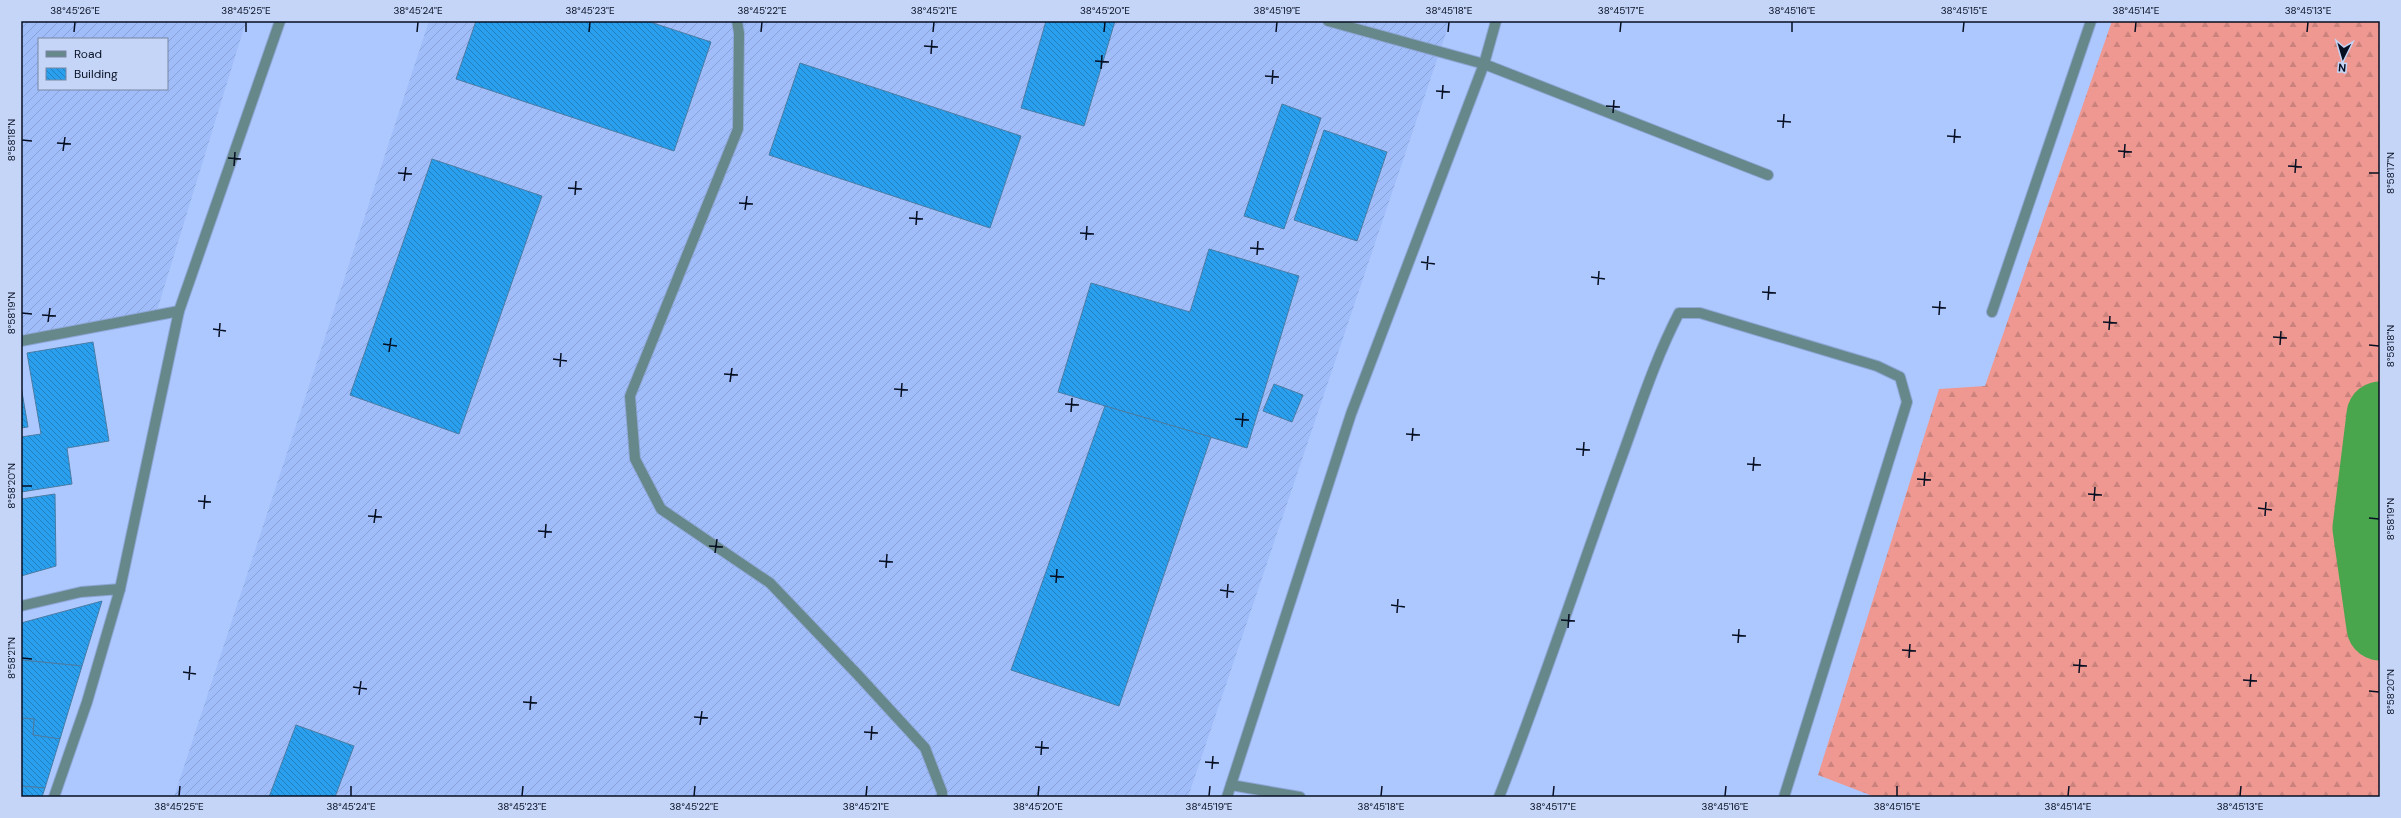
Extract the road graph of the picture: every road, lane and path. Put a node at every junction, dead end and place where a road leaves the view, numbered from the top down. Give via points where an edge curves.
1 (280, 21) edge
2 (737, 21) edge
3 (1328, 21) edge
4 (1496, 21) edge
5 (2091, 21) edge
6 (1484, 64) junction
7 (1768, 175) dead end
8 (179, 311) junction
9 (1992, 312) dead end
10 (21, 341) edge
11 (120, 589) junction
12 (21, 606) edge
13 (1231, 785) junction
14 (54, 797) edge
15 (942, 797) edge
16 (1227, 797) edge
17 (1300, 797) edge
18 (1499, 797) edge
19 (1784, 797) edge

1 - 8 street
2 - 15 street via 738,129 630,396 635,459 660,509 770,583 925,748
3 - 6 street
4 - 6 street
5 - 9 street
6 - 7 street
6 - 13 street via 1351,414
8 - 10 street
8 - 11 street
11 - 12 street via 81,592
11 - 14 street via 87,702
13 - 16 street
13 - 17 street
18 - 19 street via 1531,716 1666,338 1680,313 1700,312 1877,366 1900,377 1907,402

